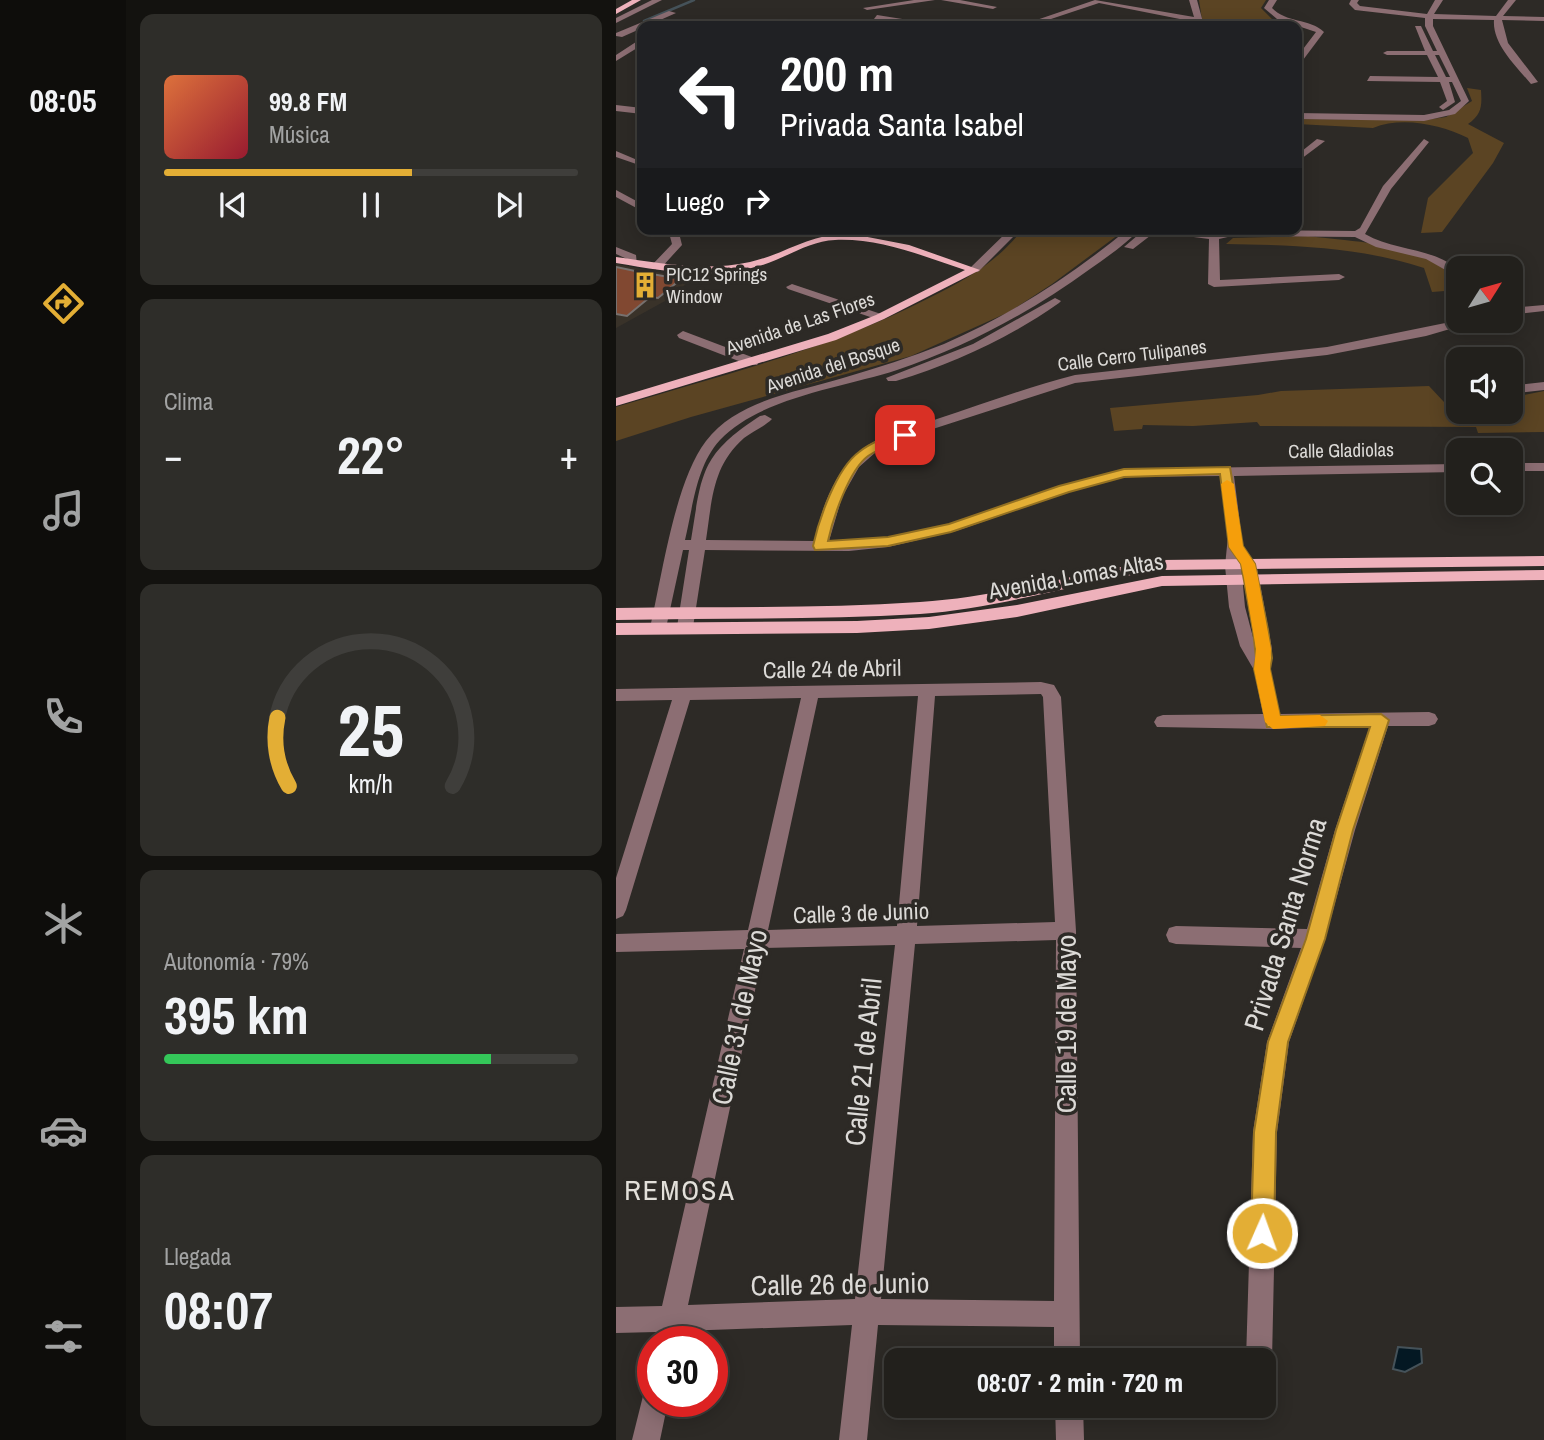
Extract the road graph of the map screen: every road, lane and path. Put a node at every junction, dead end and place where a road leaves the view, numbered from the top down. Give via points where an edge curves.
1 (637, 0) edge
2 (931, 0) edge
3 (945, 0) edge
4 (1193, 0) edge
5 (1273, 0) edge
6 (1355, 0) edge
7 (1439, 0) edge
8 (859, 1) edge
9 (655, 2) edge
10 (1514, 3) edge
11 (993, 7) dead end
12 (867, 8) junction
13 (1422, 8) dead end
14 (616, 12) edge
15 (672, 13) dead end
16 (1539, 13) edge
17 (1416, 16) junction
18 (877, 17) junction
19 (1429, 17) junction
20 (1498, 19) junction
21 (616, 21) edge
22 (650, 21) edge
23 (874, 21) edge
24 (902, 21) edge
25 (1038, 21) edge
26 (1190, 21) edge
27 (1198, 21) edge
28 (1285, 21) edge
29 (1302, 24) edge
30 (637, 26) edge
31 (617, 33) edge
32 (637, 39) edge
33 (637, 44) edge
34 (1387, 52) dead end
35 (1428, 53) junction
36 (1443, 53) junction
37 (1302, 55) edge
38 (616, 59) edge
39 (1370, 79) dead end
40 (1442, 80) junction
41 (1457, 80) junction
42 (1534, 82) dead end
43 (634, 101) dead end
44 (620, 108) edge
45 (1302, 114) edge
46 (1302, 114) edge
47 (1320, 141) dead end
48 (1424, 142) dead end
49 (635, 150) dead end
50 (617, 154) edge
51 (1302, 155) edge
52 (637, 163) edge
53 (616, 193) edge
54 (637, 205) edge
55 (1302, 232) edge
56 (1357, 233) junction
57 (674, 235) edge
58 (1010, 235) edge
59 (1128, 235) edge
60 (1146, 235) edge
61 (1215, 235) edge
62 (616, 250) edge
63 (616, 260) edge
64 (633, 262) junction
65 (1446, 264) edge
66 (656, 267) junction
67 (974, 270) junction
68 (1339, 277) dead end
69 (792, 287) dead end
70 (1544, 308) edge
71 (1523, 310) edge
72 (880, 317) junction
73 (1446, 328) edge
74 (683, 335) dead end
75 (752, 362) junction
76 (1544, 386) edge
77 (1523, 388) edge
78 (616, 402) edge
79 (1523, 467) edge
80 (1544, 467) edge
81 (1446, 468) edge
82 (1226, 470) junction
83 (700, 544) junction
84 (678, 545) junction
85 (820, 546) junction
86 (1544, 561) edge
87 (1240, 566) junction
88 (1544, 575) edge
89 (616, 614) edge
90 (687, 619) junction
91 (659, 620) junction
92 (616, 629) edge
93 (1242, 629) junction
94 (1261, 630) junction
95 (1262, 669) junction
96 (928, 690) junction
97 (1048, 690) joint
98 (811, 691) junction
99 (683, 694) junction
100 (616, 695) edge
101 (1429, 719) dead end
102 (1381, 720) junction
103 (1163, 722) dead end
104 (1273, 722) junction
105 (616, 910) edge
106 (1066, 931) junction
107 (1176, 935) dead end
108 (906, 936) junction
109 (1315, 939) junction
110 (755, 941) junction
111 (616, 943) edge
112 (867, 1312) junction
113 (1066, 1314) junction
114 (616, 1320) edge
115 (645, 1326) edge
116 (671, 1326) edge
117 (722, 1326) edge
118 (1067, 1348) edge
119 (1259, 1348) edge
120 (651, 1417) edge
121 (1069, 1418) edge
122 (646, 1440) edge
123 (853, 1440) edge
124 (1070, 1440) edge

1 - 14 main road
2 - 12 street
3 - 11 street
4 - 27 street
5 - 28 street via 1268,8
6 - 17 street via 1354,6 1365,10
7 - 19 street
8 - 12 street
9 - 21 street
9 - 31 street via 653,10
10 - 20 street
12 - 18 street
13 - 17 street
15 - 22 street
16 - 20 street
17 - 19 street
17 - 35 street
18 - 23 street
18 - 24 street
19 - 20 street
19 - 36 street via 1431,33
20 - 42 street via 1502,40
25 - 26 street via 1099,1
29 - 37 street via 1320,32
30 - 31 street
31 - 32 street
33 - 38 street
34 - 35 street
35 - 36 street
35 - 40 street
36 - 41 street
39 - 40 street
40 - 41 street
40 - 45 street via 1451,102 1424,113
41 - 46 street via 1465,101 1440,116
43 - 44 street
47 - 51 street
48 - 56 street via 1387,188 1364,230
49 - 50 street
50 - 52 street
53 - 54 street
55 - 56 street
56 - 65 street
57 - 66 street via 677,245
58 - 67 street, Avenida de Las Flores
59 - 84 street, Avenida del Bosque via 1024,308 965,339 779,402 734,424 717,436 697,466
60 - 83 street, Avenida del Bosque via 1000,336 930,366 780,412 739,436 715,462 707,486
61 - 68 street via 1214,284
62 - 64 street via 632,257
63 - 64 main road
64 - 66 main road
66 - 67 main road via 736,268 834,237 888,242
67 - 72 main road, Avenida de Las Flores
69 - 72 street
70 - 71 street
72 - 75 main road, Avenida de Las Flores
73 - 85 street, Calle Cerro Tulipanes via 1365,345 1075,379 905,435 863,454 852,467 826,518
74 - 75 street
75 - 78 main road, Avenida de Las Flores
76 - 77 street
79 - 80 street
81 - 82 street, Calle Gladiolas
82 - 85 street, Calle Gladiolas via 1124,473 951,528 888,542
82 - 87 street
83 - 84 street, Calle Gladiolas
83 - 85 street, Calle Gladiolas
83 - 90 street, Avenida del Bosque
84 - 91 street, Avenida del Bosque
86 - 87 main road, Avenida Lomas Altas
87 - 88 main road, Avenida Lomas Altas
87 - 90 main road, Avenida Lomas Altas via 1017,611 929,623 857,627
87 - 93 street
87 - 94 street
89 - 91 main road, Avenida Lomas Altas
90 - 91 main road, Avenida Lomas Altas
91 - 92 main road, Avenida Lomas Altas
93 - 94 street
93 - 95 street
94 - 95 street
95 - 104 street
96 - 97 street, Calle 24 de Abril
96 - 98 street, Calle 24 de Abril
96 - 108 street, Calle 21 de Abril
97 - 106 street, Calle 19 de Mayo
98 - 99 street, Calle 24 de Abril
98 - 110 street, Calle 31 de Mayo
99 - 100 street, Calle 24 de Abril
99 - 105 street
101 - 102 street
102 - 104 street
102 - 109 street, Privada Santa Norma
103 - 104 street
106 - 108 street, Calle 3 de Junio
106 - 113 street, Calle 19 de Mayo
107 - 109 street
108 - 110 street, Calle 3 de Junio
108 - 112 street, Calle 21 de Abril
109 - 119 street, Privada Santa Norma via 1278,1042 1265,1132
110 - 111 street, Calle 3 de Junio
110 - 116 street, Calle 31 de Mayo
112 - 113 street, Calle 26 de Junio
112 - 117 street, Calle 26 de Junio
112 - 123 street, Calle 21 de Abril
113 - 118 street, Calle 19 de Mayo
114 - 115 street, Calle 26 de Junio
120 - 122 street
121 - 124 street

